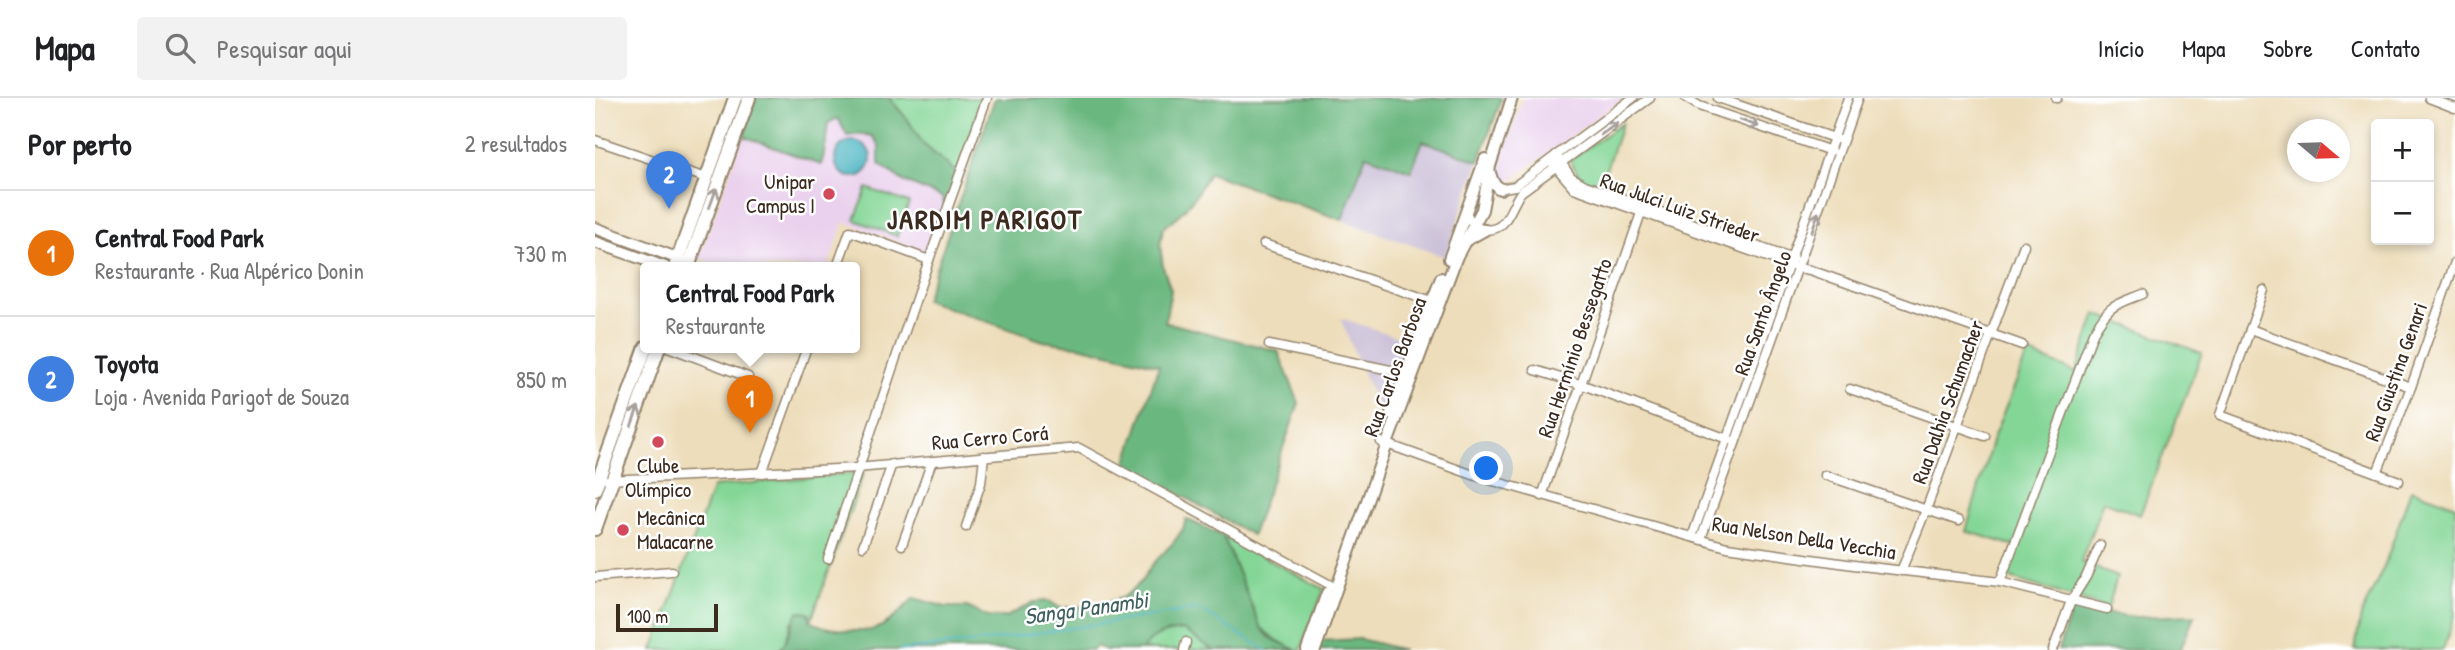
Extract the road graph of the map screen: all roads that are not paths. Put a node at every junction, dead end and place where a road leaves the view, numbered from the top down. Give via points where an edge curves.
1 (735, 98) edge
2 (749, 98) edge
3 (987, 98) edge
4 (1506, 98) edge
5 (1512, 98) edge
6 (1633, 98) edge
7 (1650, 98) edge
8 (1686, 98) edge
9 (1718, 98) edge
10 (1848, 98) edge
11 (1858, 98) edge
12 (2428, 98) edge
13 (2455, 108) edge
14 (742, 116) junction
15 (723, 133) junction
16 (1833, 138) junction
17 (595, 140) edge
18 (1843, 142) junction
19 (1829, 150) junction
20 (1839, 154) junction
21 (1555, 161) junction
22 (1490, 166) junction
23 (723, 170) junction
24 (706, 178) junction
25 (1486, 188) junction
26 (1500, 188) junction
27 (1473, 195) junction
28 (1641, 213) junction
29 (1467, 214) junction
30 (1480, 228) junction
31 (598, 230) edge
32 (1264, 244) dead end
33 (2024, 244) dead end
34 (596, 245) edge
35 (929, 260) junction
36 (1790, 261) junction
37 (649, 262) edge
38 (681, 262) edge
39 (686, 262) edge
40 (687, 262) edge
41 (839, 262) edge
42 (2455, 262) edge
43 (1799, 265) junction
44 (2264, 289) dead end
45 (2143, 295) dead end
46 (1432, 301) junction
47 (2250, 329) junction
48 (1992, 333) junction
49 (1269, 345) dead end
50 (2022, 345) dead end
51 (644, 353) edge
52 (656, 353) edge
53 (684, 353) edge
54 (805, 353) edge
55 (1535, 370) dead end
56 (1405, 373) junction
57 (748, 377) dead end
58 (1583, 385) junction
59 (2411, 387) junction
60 (1850, 389) dead end
61 (1957, 427) junction
62 (1985, 436) dead end
63 (1731, 440) junction
64 (1384, 443) junction
65 (984, 456) junction
66 (932, 461) junction
67 (892, 464) junction
68 (857, 468) junction
69 (762, 473) junction
70 (2377, 473) junction
71 (1825, 475) dead end
72 (600, 481) edge
73 (2399, 481) dead end
74 (1542, 496) junction
75 (1926, 510) junction
76 (1959, 521) dead end
77 (966, 527) dead end
78 (595, 528) edge
79 (1696, 538) junction
80 (902, 545) dead end
81 (2100, 545) dead end
82 (863, 546) dead end
83 (828, 559) dead end
84 (672, 571) dead end
85 (1901, 571) junction
86 (595, 577) edge
87 (2000, 582) junction
88 (1332, 587) junction
89 (2071, 601) junction
90 (2107, 610) dead end
91 (1307, 650) edge
92 (1315, 650) edge
93 (2053, 650) edge

1 - 14 main road via 733,120
1 - 15 main road
2 - 14 main road
3 - 35 street
4 - 27 street, Rua Carlos Barbosa
5 - 22 street, Rua Carlos Barbosa
6 - 21 street
21 -> 7 street
8 -> 19 street
9 - 16 street
10 - 16 street, Rua Santo Ângelo
11 - 18 street, Rua Santo Ângelo
12 - 13 street
14 - 23 main road
15 - 23 main road via 729,130 731,136
15 - 24 main road
16 - 18 street
16 - 19 street, Rua Santo Ângelo
17 - 24 street
18 - 20 street, Rua Santo Ângelo
19 - 20 street
19 - 36 street, Rua Santo Ângelo
43 -> 20 street, Rua Santo Ângelo
21 - 26 street via 1515,186
21 - 28 street, Rua Julci Luiz Strieder via 1574,188
21 - 30 street via 1521,192 1502,225
21 - 36 street, Rua Julci Luiz Strieder via 1585,185
22 - 25 street, Rua Carlos Barbosa
22 - 26 street via 1493,182
40 -> 23 main road
24 - 39 main road
25 - 26 street
25 - 27 street
25 - 30 street, Rua Carlos Barbosa
27 - 29 street, Rua Carlos Barbosa
28 - 36 street, Rua Julci Luiz Strieder
28 - 58 street, Rua Hermínio Bessegatto
29 - 30 street
29 - 46 street, Rua Carlos Barbosa
30 - 64 street, Rua Carlos Barbosa via 1457,256
31 - 34 street
31 - 38 street
32 - 46 street
33 - 48 street, Rua Dalhia Schumacher
34 - 37 street
35 - 41 street via 850,232
35 - 68 street
36 - 43 street, Rua Julci Luiz Strieder
36 - 63 street, Rua Santo Ângelo
42 - 59 street, Rua Giustina Genari
43 - 48 street, Rua Julci Luiz Strieder
43 - 63 street, Rua Santo Ângelo
44 - 47 street
45 - 87 street via 2114,305 2093,333
46 - 56 street, Rua Carlos Barbosa
47 - 59 street
47 - 70 street via 2220,415
48 - 50 street, Rua Julci Luiz Strieder
48 - 61 street, Rua Dalhia Schumacher
49 - 56 street
51 - 72 main road
72 -> 52 main road
53 - 57 street
54 - 69 street
55 - 58 street
56 - 64 street, Rua Carlos Barbosa
58 - 63 street
58 - 74 street, Rua Hermínio Bessegatto
59 - 70 street, Rua Giustina Genari
60 - 61 street
61 - 62 street
61 - 75 street, Rua Dalhia Schumacher
63 - 79 street, Rua Santo Ângelo
64 - 74 street, Rua Nelson Della Vecchia
64 - 88 street, Rua Carlos Barbosa
65 - 66 street, Rua Cerro Corá
65 - 77 street via 981,483
65 - 88 street, Rua Cerro Corá via 1079,448
66 - 67 street, Rua Cerro Corá
66 - 80 street
67 - 68 street, Rua Cerro Corá
67 - 82 street
68 - 69 street, Rua Cerro Corá
68 - 83 street
69 - 72 street, Rua Cerro Corá
70 - 73 street, Rua Giustina Genari
71 - 75 street
72 - 78 main road via 604,480 605,488
74 - 79 street, Rua Nelson Della Vecchia
75 - 76 street
75 - 85 street, Rua Dalhia Schumacher
79 - 85 street, Rua Nelson Della Vecchia via 1727,547
81 - 89 street
84 - 86 street
85 - 87 street, Rua Nelson Della Vecchia
87 - 89 street, Rua Nelson Della Vecchia
88 - 91 street, Rua Carlos Barbosa
88 - 92 street, Rua Carlos Barbosa
89 - 90 street, Rua Nelson Della Vecchia
89 - 93 street

